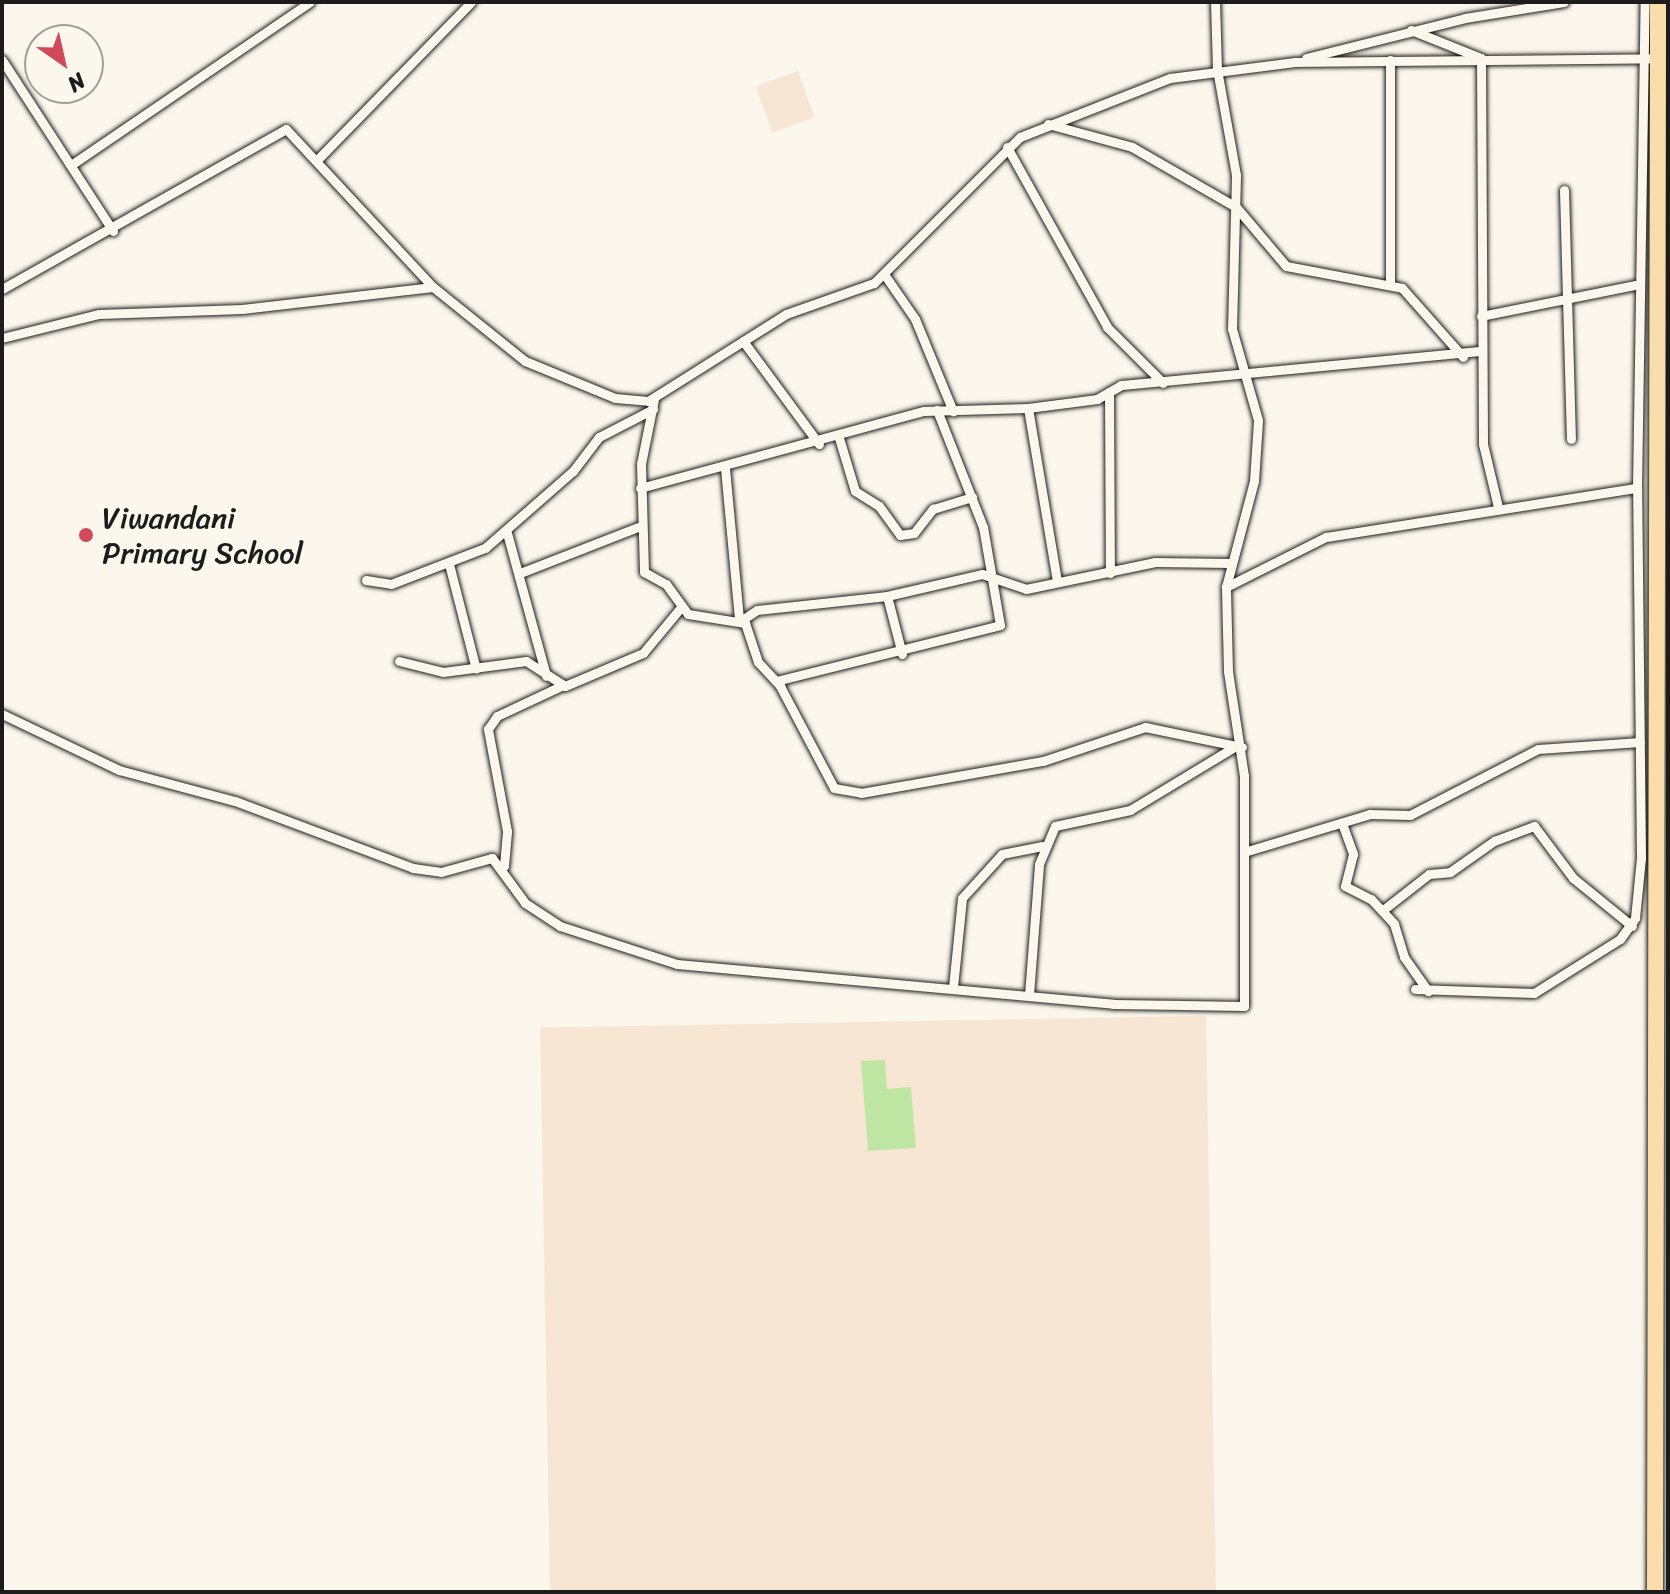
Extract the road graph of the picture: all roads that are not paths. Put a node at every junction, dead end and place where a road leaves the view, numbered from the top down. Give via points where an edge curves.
1 (310, 2) edge
2 (471, 2) edge
3 (1215, 2) edge
4 (1564, 2) edge
5 (1645, 2) edge
6 (1658, 2) edge
7 (1411, 30) junction
8 (1481, 58) junction
9 (1650, 58) junction
10 (2, 60) edge
11 (1390, 60) junction
12 (1295, 62) junction
13 (1217, 69) junction
14 (1663, 123) edge
15 (1044, 124) junction
16 (1007, 147) junction
17 (316, 161) junction
18 (71, 165) junction
19 (1564, 190) dead end
20 (1236, 207) junction
21 (113, 231) junction
22 (884, 274) junction
23 (1390, 282) junction
24 (1640, 284) junction
25 (433, 287) junction
26 (2, 289) edge
27 (1567, 300) junction
28 (1481, 316) junction
29 (2, 338) edge
30 (743, 341) junction
31 (1480, 351) junction
32 (1463, 357) junction
33 (1245, 374) junction
34 (1163, 383) junction
35 (1109, 392) junction
36 (653, 404) junction
37 (1028, 408) junction
38 (937, 410) junction
39 (953, 411) junction
40 (839, 438) junction
41 (1571, 439) dead end
42 (819, 444) junction
43 (725, 468) junction
44 (640, 488) junction
45 (1637, 488) junction
46 (972, 497) junction
47 (1498, 507) junction
48 (638, 527) junction
49 (507, 533) junction
50 (1231, 563) junction
51 (449, 564) junction
52 (520, 573) junction
53 (1110, 573) junction
54 (994, 578) junction
55 (366, 580) dead end
56 (1057, 582) junction
57 (1226, 587) junction
58 (887, 596) junction
59 (681, 607) junction
60 (740, 620) junction
61 (902, 654) junction
62 (399, 661) dead end
63 (476, 669) junction
64 (546, 677) junction
65 (776, 681) junction
66 (561, 686) junction
67 (2, 714) edge
68 (1640, 742) junction
69 (1238, 747) junction
70 (1343, 826) junction
71 (1042, 846) junction
72 (1244, 852) junction
73 (504, 866) junction
74 (1383, 910) junction
75 (1632, 926) junction
76 (953, 987) junction
77 (1415, 989) dead end
78 (1428, 991) junction
79 (1029, 995) junction
80 (1664, 1151) edge
81 (1655, 1592) edge

1 - 18 street
2 - 17 street
3 - 13 street
4 - 7 street
5 - 9 street
6 - 9 highway
7 - 8 street
7 - 12 street
8 - 9 street
8 - 11 street
8 - 28 street
9 - 14 highway
9 - 24 street
10 - 18 street
11 - 12 street
11 - 23 street
12 - 13 street
13 - 15 street
13 - 20 street
14 - 80 highway
15 - 16 street
15 - 20 street via 1132,147
16 - 22 street
16 - 34 street via 1107,327
17 - 21 street via 282,129
17 - 25 street
18 - 21 street
19 - 27 street
20 - 23 street via 1286,266
20 - 33 street via 1232,329
21 - 26 street
22 - 30 street via 786,314
22 - 39 street via 915,319
23 - 32 street via 1414,299
24 - 27 street
24 - 45 street
25 - 29 street via 242,309 99,314
25 - 36 street via 525,361 615,398
27 - 28 street
27 - 41 street
28 - 31 street
30 - 36 street
30 - 42 street
31 - 32 street
31 - 47 street via 1484,459
32 - 33 street
33 - 34 street
33 - 50 street via 1259,454
34 - 35 street
35 - 37 street
35 - 53 street
36 - 44 street
36 - 49 street via 599,437
37 - 39 street
37 - 56 street
38 - 39 street
38 - 40 street
38 - 46 street
40 - 42 street
40 - 46 street via 855,491 879,506 900,535 914,533 933,509
42 - 43 street
43 - 44 street
43 - 60 street
44 - 48 street
45 - 47 street
45 - 68 street
46 - 54 street
47 - 57 street via 1326,537
48 - 52 street
48 - 59 street via 644,572 666,584
49 - 51 street
49 - 52 street
50 - 53 street via 1201,557
50 - 57 street
51 - 55 street via 391,584
51 - 63 street
52 - 64 street
53 - 56 street
54 - 56 street via 1026,589
54 - 58 street
54 - 61 street via 1001,617 994,630
57 - 69 street via 1228,671
58 - 60 street via 757,610
58 - 61 street
59 - 60 street via 697,618
59 - 66 street via 643,653
60 - 65 street via 758,662
61 - 65 street via 813,667
62 - 63 street via 443,672
63 - 64 street via 520,660
64 - 66 street
65 - 69 street via 819,771 849,793 1043,761 1145,727
66 - 73 street via 497,716 488,729 507,831
67 - 73 street via 119,770 225,798 413,868 441,872 485,857
68 - 70 street via 1538,749 1410,815 1370,814
68 - 75 street via 1641,858
69 - 71 street via 1130,810 1062,820
69 - 72 street
70 - 72 street via 1320,825 1284,844
70 - 74 street via 1353,854 1345,886
71 - 76 street via 1002,854 962,898
71 - 79 street
72 - 79 street via 1244,1006
73 - 76 street via 520,897 543,916 637,954 753,974 853,975
74 - 75 street via 1429,874 1458,868 1494,841 1534,826 1573,878
74 - 78 street
75 - 78 street via 1534,993
76 - 79 street
77 - 78 street
80 - 81 highway

